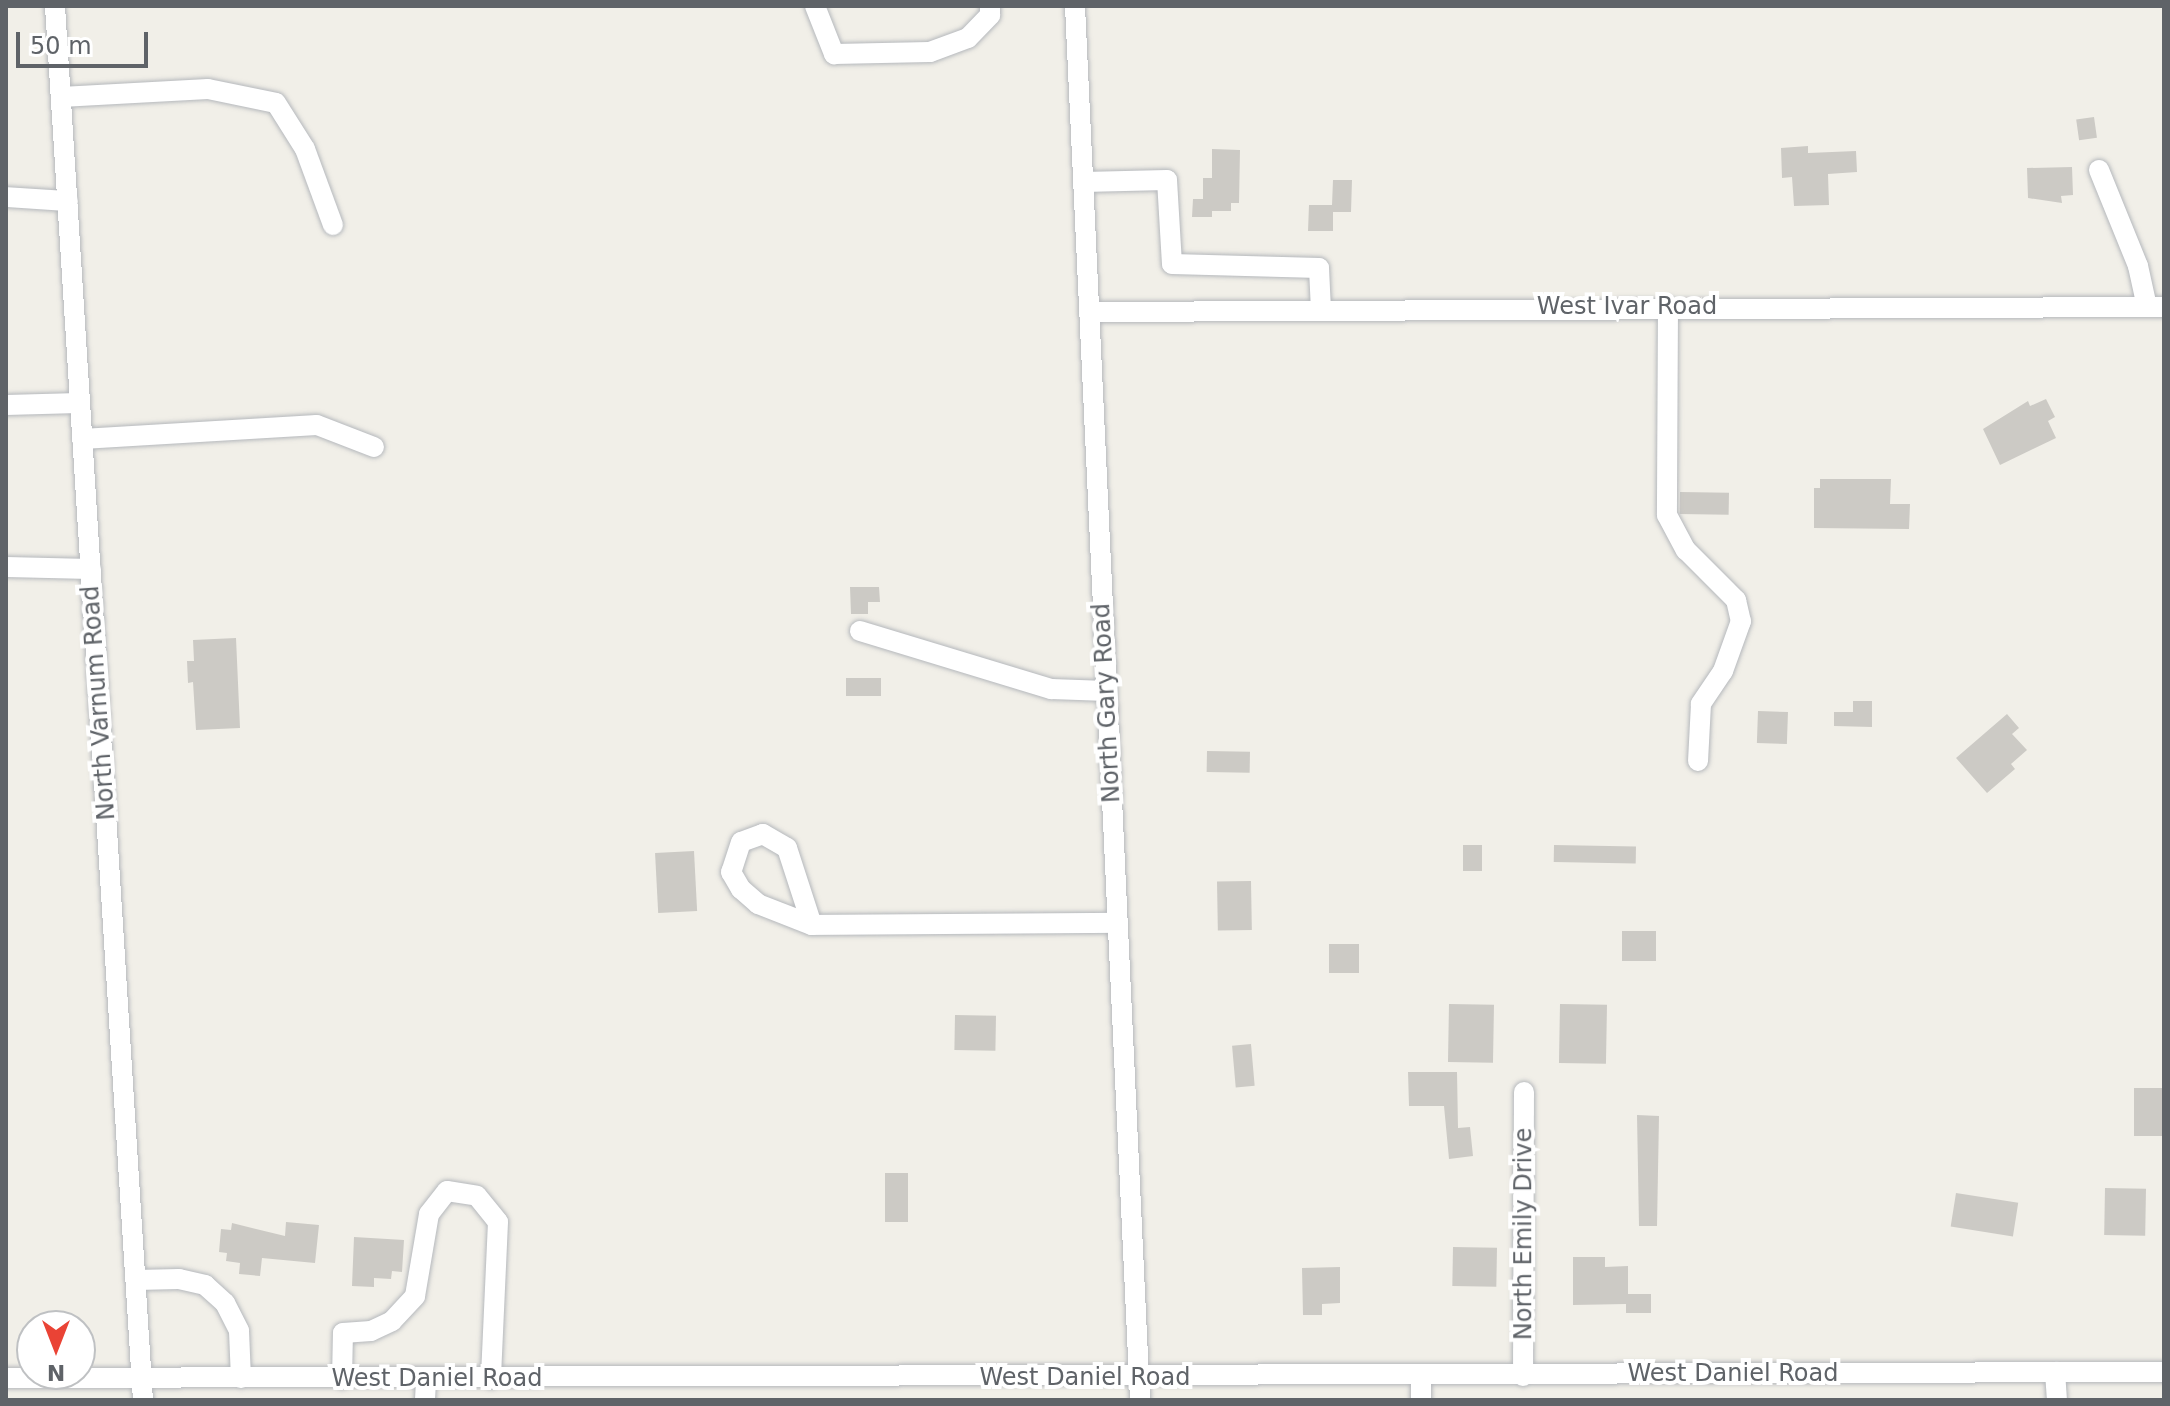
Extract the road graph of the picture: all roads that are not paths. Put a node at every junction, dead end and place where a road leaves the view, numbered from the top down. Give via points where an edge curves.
1 (55, 6) edge
2 (815, 6) edge
3 (990, 6) edge
4 (1075, 6) edge
5 (61, 97) junction
6 (2099, 170) dead end
7 (1083, 182) junction
8 (6, 197) edge
9 (68, 201) junction
10 (333, 225) dead end
11 (1668, 307) junction
12 (2156, 307) edge
13 (1321, 310) junction
14 (1089, 312) junction
15 (79, 403) junction
16 (6, 405) edge
17 (82, 439) junction
18 (374, 447) dead end
19 (6, 567) edge
20 (91, 569) junction
21 (860, 631) dead end
22 (1107, 691) junction
23 (1698, 761) dead end
24 (1117, 923) junction
25 (812, 925) junction
26 (1524, 1092) dead end
27 (136, 1280) junction
28 (2055, 1372) junction
29 (2164, 1372) edge
30 (1523, 1376) junction
31 (1421, 1377) junction
32 (6, 1378) edge
33 (241, 1378) junction
34 (1139, 1378) junction
35 (142, 1379) junction
36 (342, 1379) junction
37 (426, 1379) junction
38 (491, 1379) junction
39 (143, 1400) edge
40 (425, 1400) edge
41 (1140, 1400) edge
42 (1421, 1400) edge
43 (2057, 1400) edge

1 - 5 street, North Varnum Road
2 - 3 street via 834,54 930,52 968,38 990,15
4 - 7 street, North Gary Road
5 - 9 street, North Varnum Road
5 - 10 street via 194,89 276,103 305,149
6 - 12 street
7 - 13 street via 1167,180 1172,264 1319,268
7 - 14 street, North Gary Road
8 - 9 street
9 - 15 street, North Varnum Road
11 - 12 street, West Ivar Road
11 - 13 street, West Ivar Road
11 - 23 street via 1667,515 1686,550 1736,600 1741,621 1723,671 1701,704
13 - 14 street, West Ivar Road
14 - 22 street, North Gary Road
15 - 16 street
15 - 17 street, North Varnum Road
17 - 18 street via 317,425
17 - 20 street, North Varnum Road
19 - 20 street
20 - 27 street, North Varnum Road
21 - 22 street via 1051,689
22 - 24 street, North Gary Road
24 - 25 street
24 - 34 street, North Gary Road
25 - 25 street via 758,904 741,889 731,872 741,842 763,834 787,848
26 - 30 street, North Emily Drive
27 - 33 street via 179,1279 205,1285 225,1303 239,1331
27 - 35 street, North Varnum Road
28 - 29 street, West Daniel Road
28 - 30 street, West Daniel Road
28 - 43 street
30 - 31 street, West Daniel Road
31 - 34 street, West Daniel Road
31 - 42 street
32 - 35 street, West Daniel Road
33 - 35 street, West Daniel Road
33 - 36 street, West Daniel Road
34 - 38 street, West Daniel Road
34 - 41 street, North Gary Road
35 - 39 street, North Varnum Road
36 - 37 street, West Daniel Road
36 - 38 street via 343,1333 371,1331 392,1321 415,1296 429,1214 433,1202 447,1191 477,1196 498,1222
37 - 38 street, West Daniel Road
37 - 40 street

